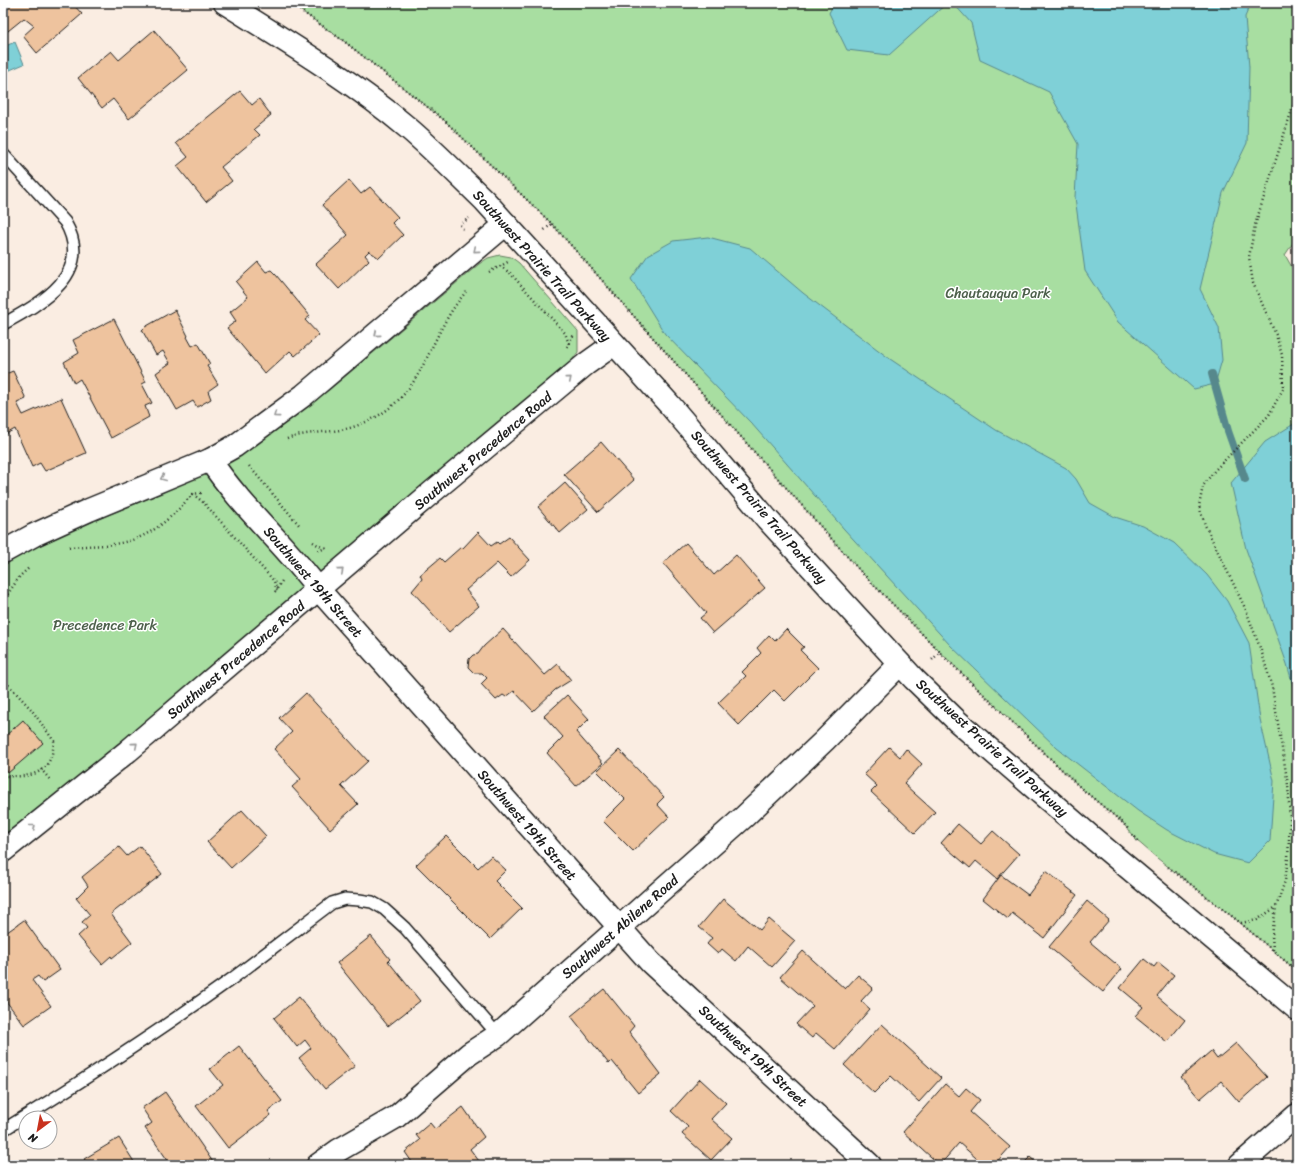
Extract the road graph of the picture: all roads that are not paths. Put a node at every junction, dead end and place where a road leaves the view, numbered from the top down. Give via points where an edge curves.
1 (225, 3) edge
2 (3, 154) edge
3 (506, 224) junction
4 (3, 324) edge
5 (614, 344) junction
6 (210, 460) junction
7 (3, 552) edge
8 (319, 590) junction
9 (907, 672) junction
10 (3, 851) edge
11 (619, 927) junction
12 (1297, 1009) edge
13 (498, 1035) junction
14 (1297, 1115) edge
15 (3, 1130) edge
16 (344, 1158) edge
17 (318, 1165) edge
18 (870, 1165) edge
19 (1240, 1165) edge

1 - 3 street, Southwest Prairie Trail Parkway via 351,85 408,128
2 - 4 lane via 65,222 72,234 73,251 71,267 59,287 50,296
3 - 5 street, Southwest Prairie Trail Parkway
3 -> 6 street via 304,395 235,446
8 -> 5 street, Southwest Precedence Road via 586,364
5 - 9 street, Southwest Prairie Trail Parkway via 767,519
6 -> 7 street via 75,516
6 - 8 street, Southwest 19th Street via 222,479 301,566
10 -> 8 street, Southwest Precedence Road via 128,751
8 - 11 street, Southwest 19th Street
9 - 11 street, Southwest Abilene Road via 825,740 745,816
9 - 12 street, Southwest Prairie Trail Parkway via 957,721
11 - 13 street, Southwest Abilene Road
11 - 18 street, Southwest 19th Street via 651,963
13 - 15 lane via 405,928 384,909 372,902 345,899 332,903 173,1020
13 - 16 street, Southwest Abilene Road via 469,1054
14 - 19 street
16 - 17 street, Southwest Abilene Road

